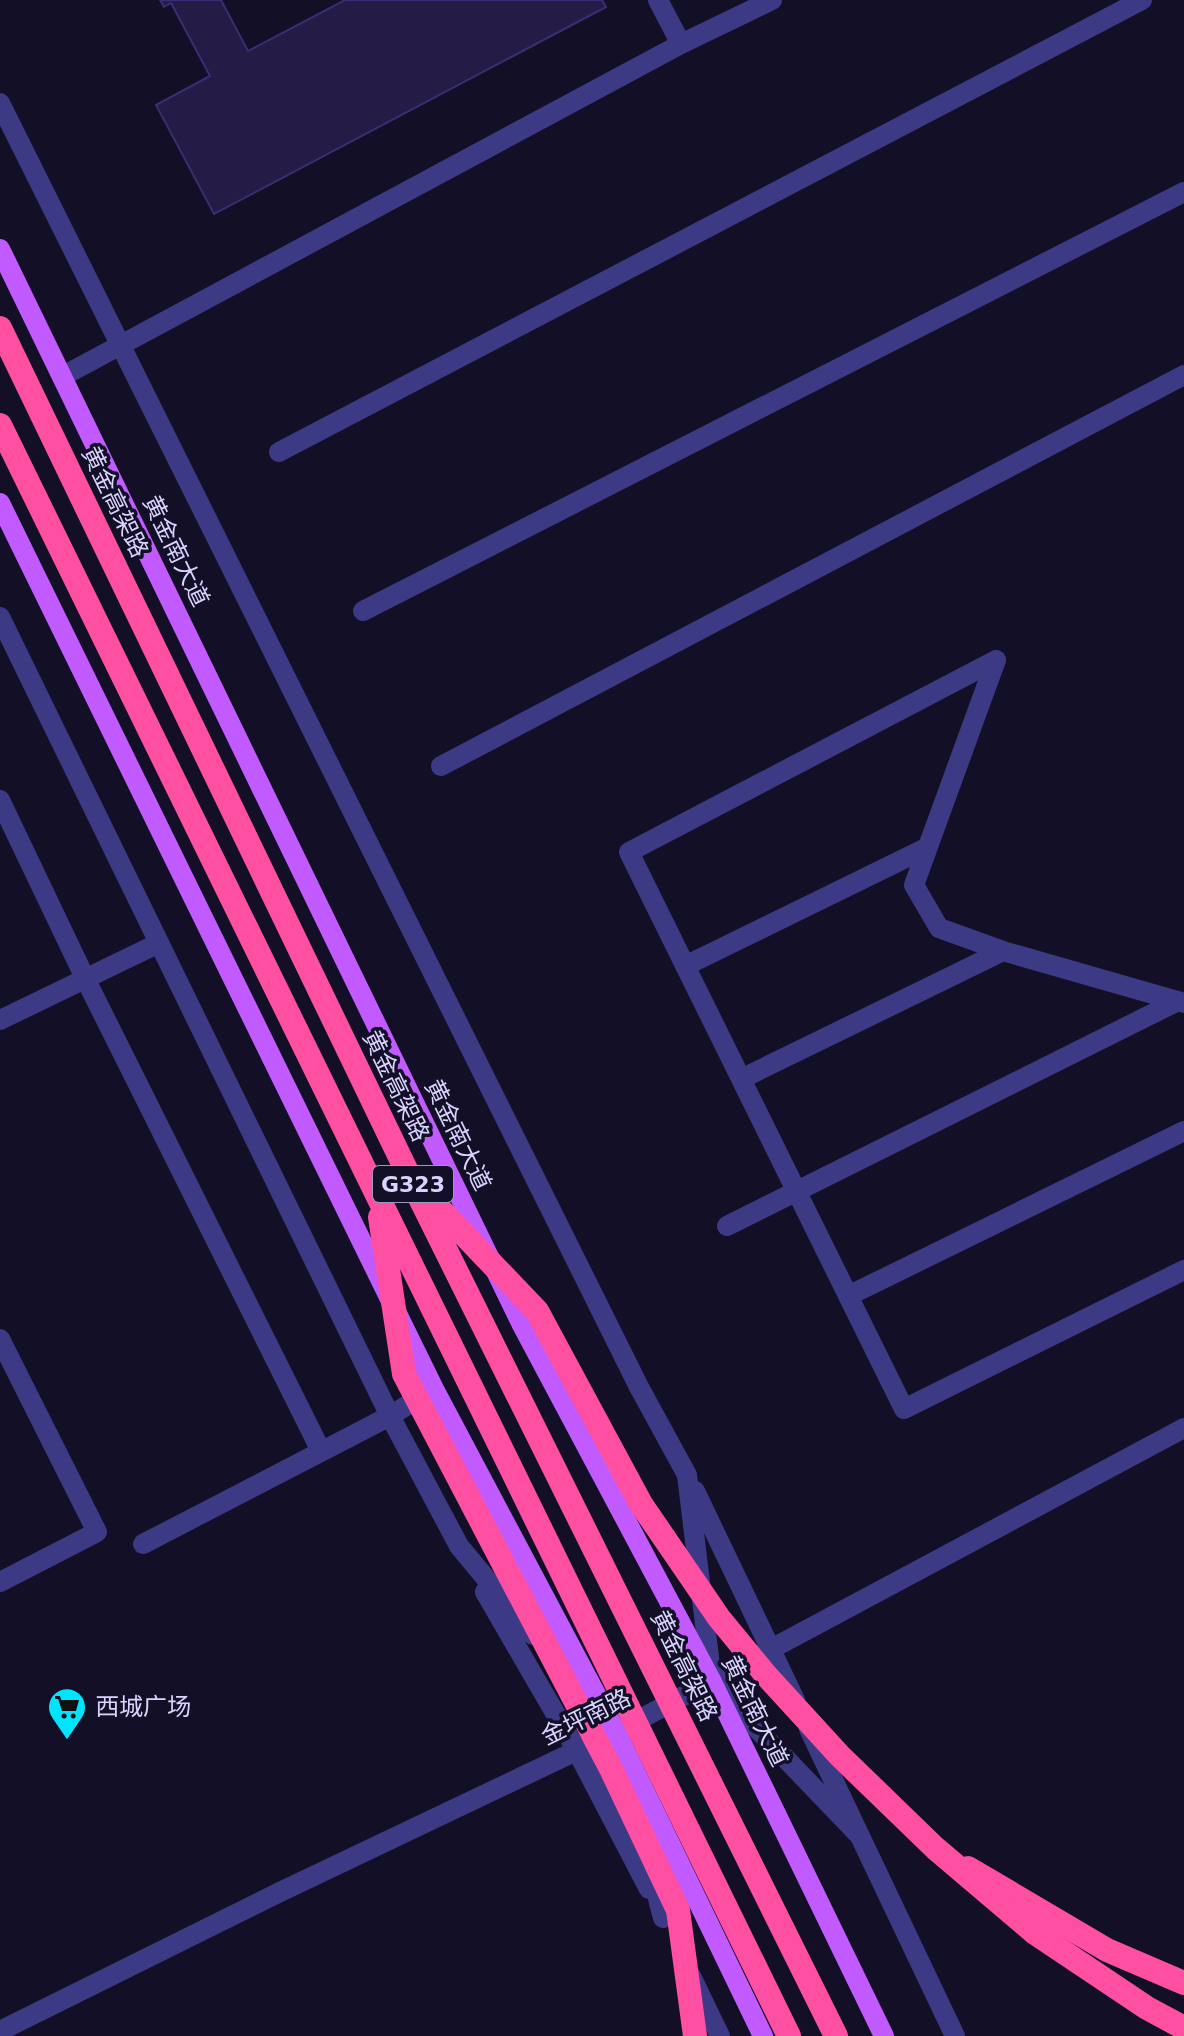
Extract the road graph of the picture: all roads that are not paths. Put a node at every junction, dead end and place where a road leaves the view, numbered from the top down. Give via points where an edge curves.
1 (658, 0) edge
2 (772, 0) edge
3 (1142, 0) edge
4 (681, 44) junction
5 (0, 103) edge
6 (1184, 192) edge
7 (0, 249) edge
8 (0, 328) edge
9 (120, 346) junction
10 (1184, 375) edge
11 (63, 376) junction
12 (0, 425) edge
13 (279, 452) dead end
14 (0, 503) edge
15 (363, 611) dead end
16 (0, 617) edge
17 (441, 766) dead end
18 (0, 800) edge
19 (926, 848) junction
20 (159, 943) junction
21 (1003, 951) junction
22 (685, 966) junction
23 (85, 978) junction
24 (1181, 1002) edge
25 (0, 1020) edge
26 (741, 1079) junction
27 (1184, 1131) edge
28 (411, 1180) junction
29 (796, 1191) junction
30 (377, 1195) junction
31 (727, 1226) dead end
32 (1184, 1270) edge
33 (848, 1296) junction
34 (0, 1339) edge
35 (434, 1389) junction
36 (390, 1416) junction
37 (1184, 1428) edge
38 (321, 1451) junction
39 (687, 1475) junction
40 (143, 1544) dead end
41 (459, 1546) junction
42 (0, 1582) edge
43 (771, 1650) junction
44 (712, 1682) junction
45 (616, 1732) junction
46 (577, 1751) junction
47 (859, 1835) junction
48 (935, 1848) junction
49 (663, 1918) junction
50 (1184, 1983) edge
51 (1184, 2028) edge
52 (0, 2031) edge
53 (694, 2035) edge
54 (720, 2036) edge
55 (763, 2036) edge
56 (789, 2036) edge
57 (836, 2036) edge
58 (884, 2036) edge
59 (955, 2036) edge

1 - 4 street
2 - 4 street
3 - 13 street
4 - 9 street
5 - 9 street
6 - 15 street
7 - 11 main road, 黄金南大道
8 - 28 highway, 黄金高架路 / G323, bridge
9 - 11 street
9 - 39 street
10 - 17 street
11 - 44 main road, 黄金南大道 via 521,1323
12 - 30 highway, G323, bridge
14 - 35 main road
16 - 20 street
18 - 23 street
19 - 21 street via 914,885 939,928
19 - 22 street
19 - 22 street via 996,660 629,852
20 - 23 street
20 - 36 street
21 - 24 street
21 - 26 street
22 - 26 street
23 - 25 street
23 - 38 street
24 - 29 street
26 - 29 street
27 - 33 street
28 - 48 highway, bridge via 537,1311 641,1504 719,1618 840,1756
28 - 57 highway, 黄金高架路 / G323, bridge
29 - 31 street
29 - 33 street
30 - 53 highway, bridge via 404,1374 612,1771 678,1910
30 - 56 highway, G323, bridge
32 - 33 street via 904,1409
34 - 42 street via 97,1532
35 - 36 street
35 - 45 main road
36 - 38 street
36 - 41 street
37 - 43 street, 金坪南路
38 - 40 street
39 - 43 street
39 - 44 street
41 - 45 street
41 - 46 street
43 - 44 street, 金坪南路
43 - 47 street
44 - 45 street, 金坪南路
44 - 47 street
44 - 58 main road, 黄金南大道
45 - 46 street, 金坪南路
45 - 49 street
45 - 55 main road
46 - 49 street
46 - 52 street, 金坪南路
47 - 59 street
48 - 50 highway, bridge via 1107,1950
48 - 51 highway, bridge via 1035,1933
49 - 54 street

